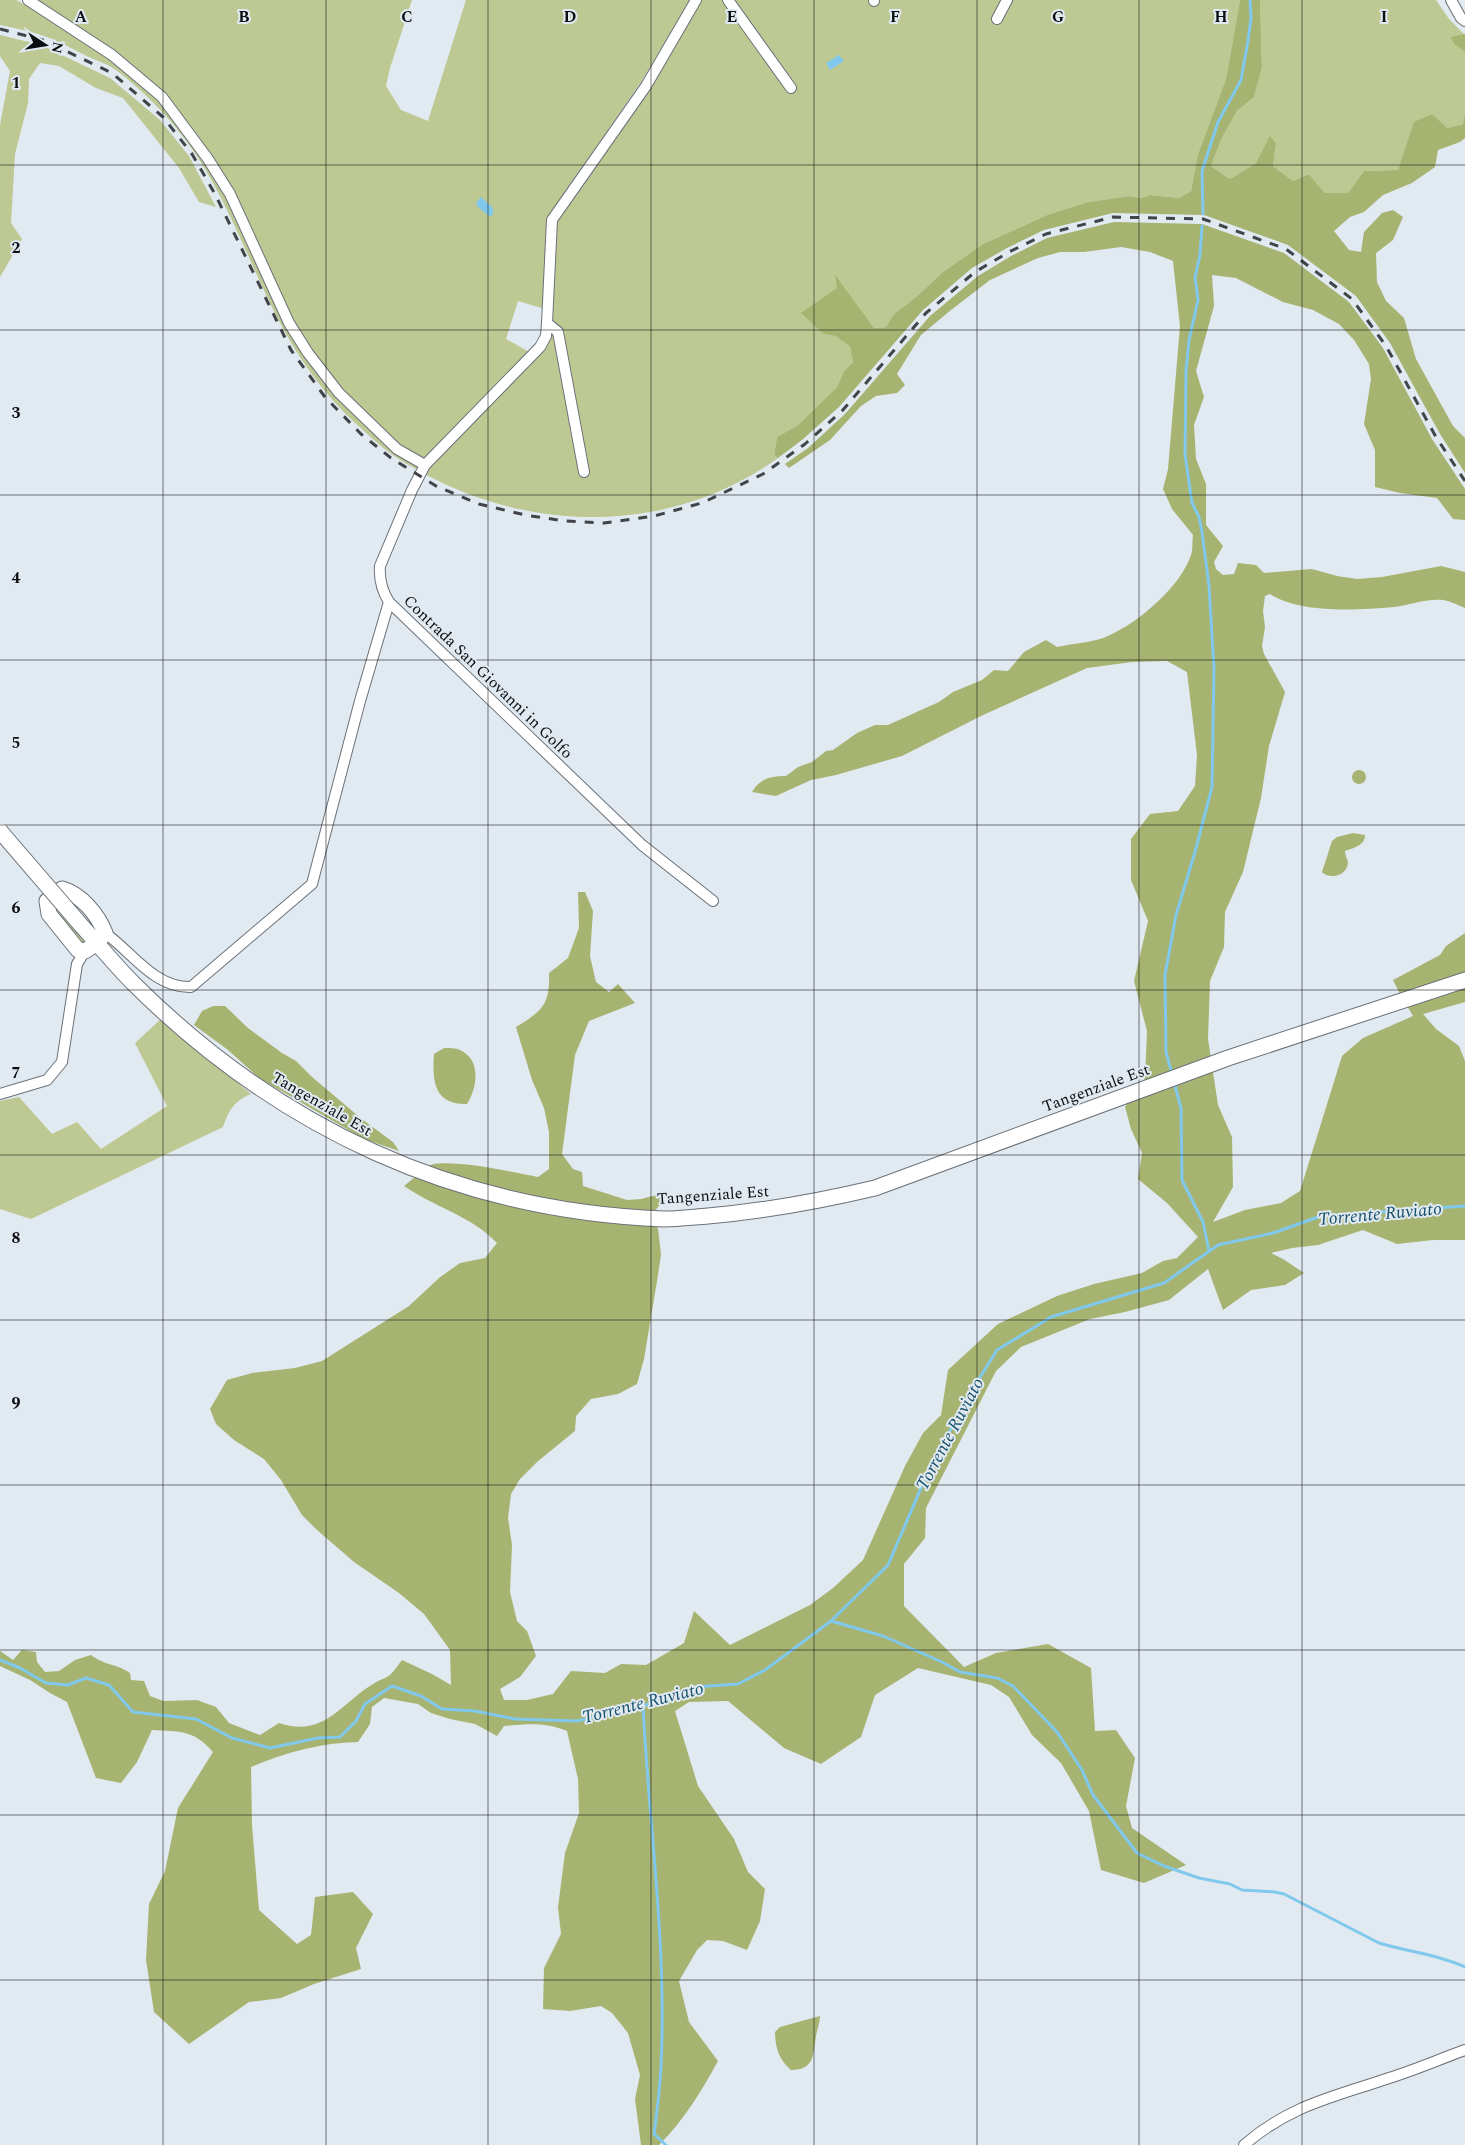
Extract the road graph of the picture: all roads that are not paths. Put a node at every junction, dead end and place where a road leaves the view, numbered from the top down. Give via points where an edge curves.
1 (28, 0) edge
2 (696, 0) edge
3 (728, 0) edge
4 (1007, 0) edge
5 (1451, 0) edge
6 (997, 19) dead end
7 (1465, 21) edge
8 (791, 88) dead end
9 (547, 323) junction
10 (425, 465) junction
11 (584, 472) dead end
12 (389, 602) junction
13 (0, 831) edge
14 (713, 901) dead end
15 (95, 942) junction
16 (1465, 980) edge
17 (0, 1094) edge
18 (1465, 2050) edge
19 (1244, 2145) edge

1 - 10 street via 112,55 162,97 230,194 289,322 308,353 339,393 397,449
2 - 9 street, Contrada San Giovanni in Golfo via 646,86 552,220
3 - 8 street
4 - 6 street
5 - 7 street
9 - 10 street, Contrada San Giovanni in Golfo via 546,336 540,347
9 - 11 street via 558,332
10 - 12 street, Contrada San Giovanni in Golfo via 380,566 384,595
12 - 14 street, Contrada San Giovanni in Golfo via 614,820
12 - 15 street via 312,884 191,987 175,986
13 - 15 main road, Tangenziale Est, bridge
15 - 16 main road, Tangenziale Est via 132,983 194,1039 262,1091 364,1148 419,1172 528,1203 665,1219 753,1212 876,1188 1228,1058
15 - 17 street via 77,964 62,1062 47,1080
18 - 19 street via 1304,2106 1264,2128

